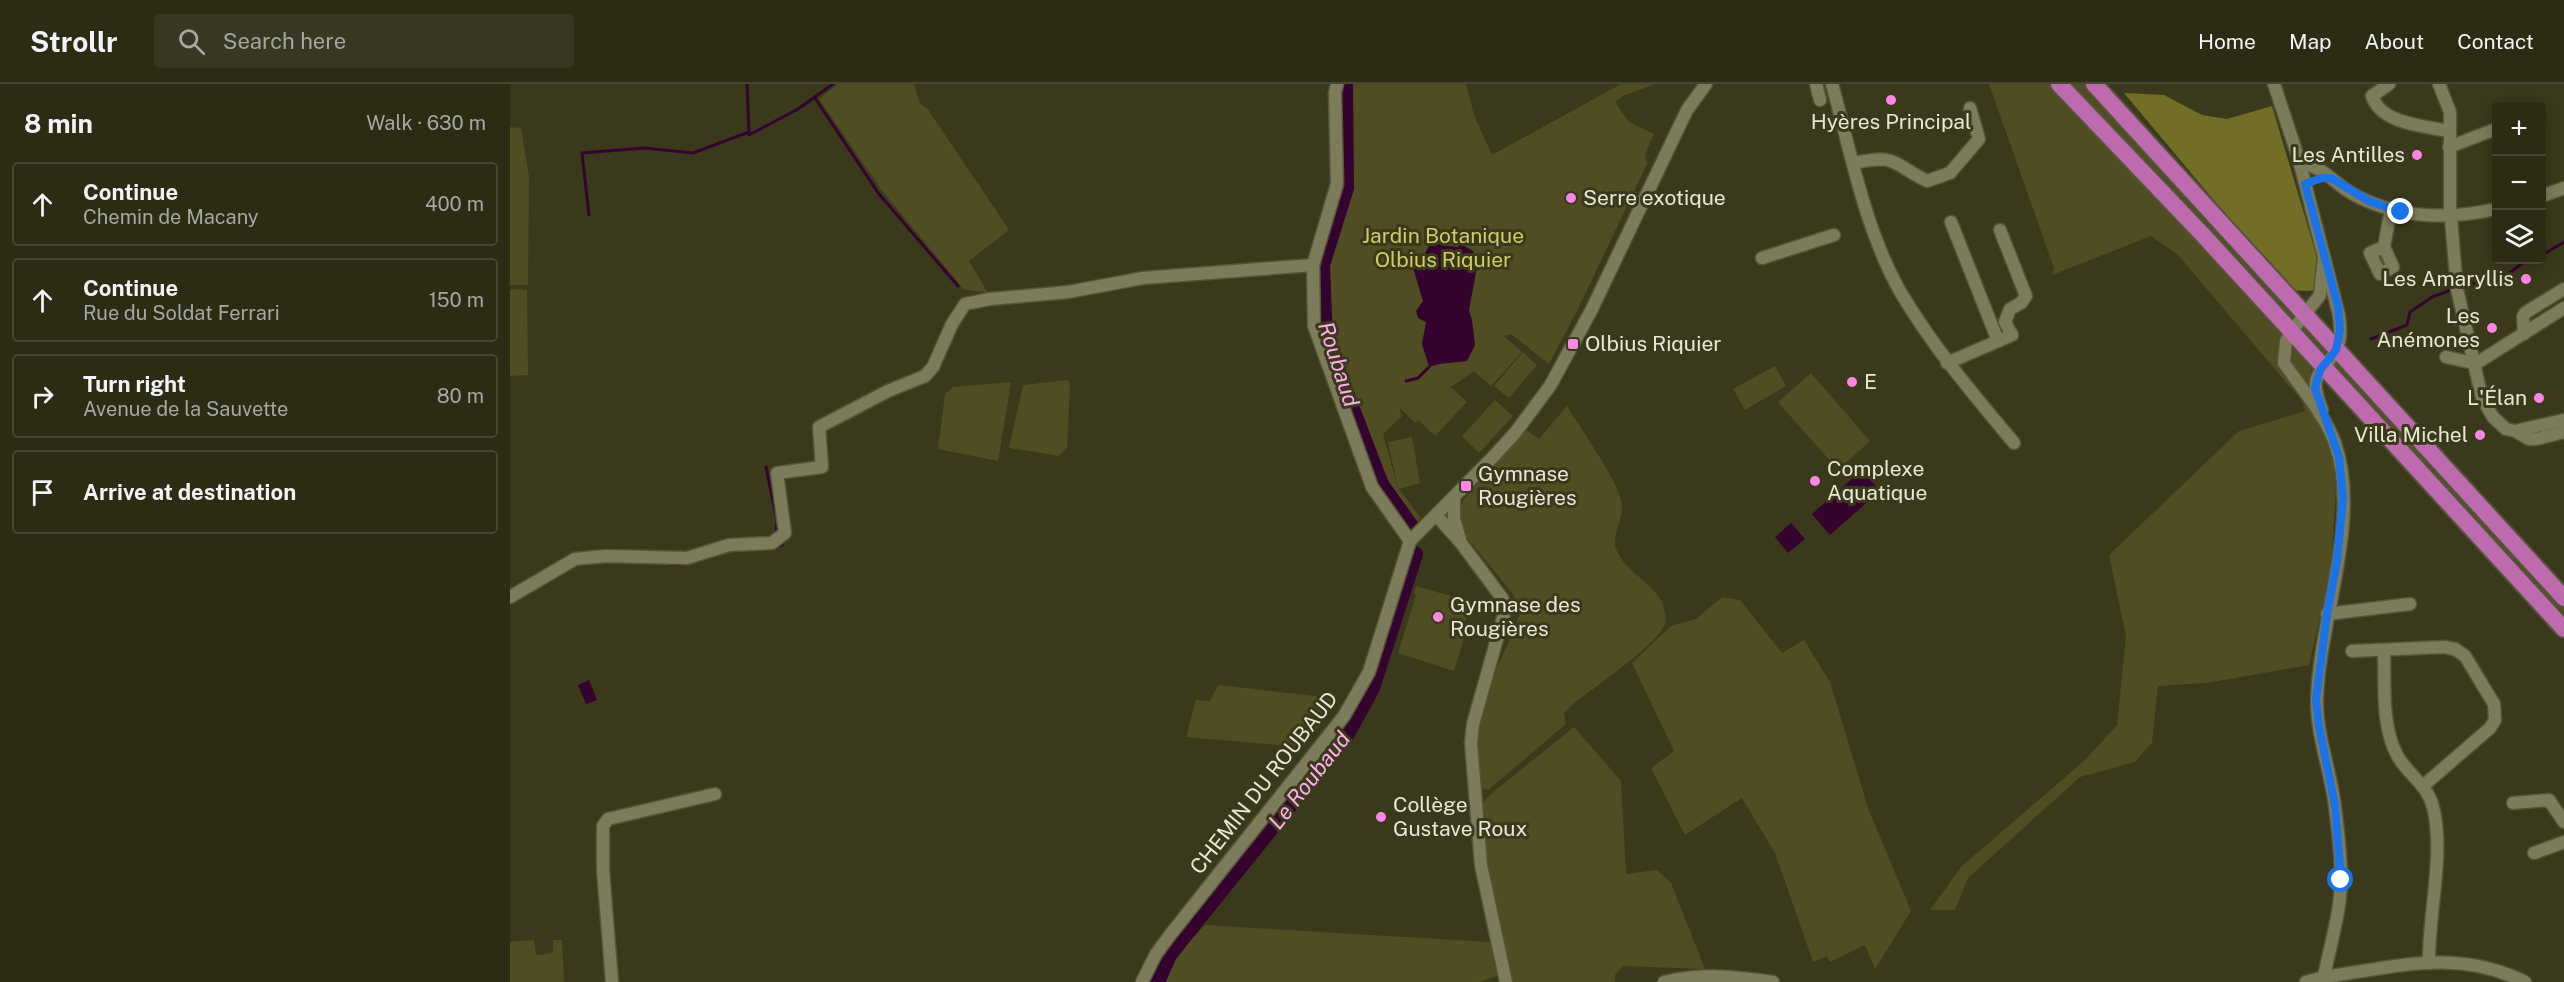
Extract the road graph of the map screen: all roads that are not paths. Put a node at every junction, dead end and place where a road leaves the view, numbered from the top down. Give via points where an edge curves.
1 (1337, 84) edge
2 (1705, 84) edge
3 (1816, 84) edge
4 (1832, 84) edge
5 (2059, 84) edge
6 (2094, 84) edge
7 (2274, 84) edge
8 (2389, 84) edge
9 (2439, 84) edge
10 (1820, 100) dead end
11 (1970, 108) dead end
12 (2449, 131) junction
13 (2492, 131) edge
14 (2449, 147) junction
15 (1854, 163) junction
16 (2300, 164) junction
17 (2331, 178) junction
18 (2305, 184) junction
19 (2564, 188) edge
20 (2546, 194) edge
21 (2391, 209) junction
22 (2492, 210) edge
23 (2451, 217) junction
24 (1951, 222) dead end
25 (2000, 230) dead end
26 (1834, 235) dead end
27 (2384, 247) dead end
28 (2324, 257) junction
29 (1762, 258) dead end
30 (1313, 266) junction
31 (2564, 289) edge
32 (2564, 308) edge
33 (2304, 315) junction
34 (2291, 332) junction
35 (2524, 334) junction
36 (1998, 341) junction
37 (2336, 350) junction
38 (2446, 357) dead end
39 (1947, 363) junction
40 (2474, 363) junction
41 (2323, 366) junction
42 (2564, 420) edge
43 (2330, 431) junction
44 (2515, 431) junction
45 (2564, 432) edge
46 (2014, 443) dead end
47 (1454, 498) junction
48 (1439, 513) junction
49 (1454, 519) junction
50 (1410, 541) junction
51 (1461, 543) junction
52 (510, 597) edge
53 (2564, 598) edge
54 (2410, 604) dead end
55 (2327, 614) junction
56 (2564, 629) edge
57 (2352, 651) dead end
58 (2384, 651) junction
59 (2423, 786) junction
60 (715, 794) dead end
61 (2513, 803) dead end
62 (2564, 822) edge
63 (2564, 842) edge
64 (2534, 853) dead end
65 (2429, 963) junction
66 (2323, 980) edge
67 (612, 982) edge
68 (1142, 982) edge
69 (1506, 982) edge
70 (1664, 982) edge
71 (1773, 982) edge
72 (2306, 982) edge
73 (2525, 982) edge

1 - 30 street via 1337,184
2 - 47 street via 1687,110 1591,311 1550,386 1515,434
3 - 10 street
4 - 15 street
5 - 34 highway
6 - 33 highway
7 - 16 street
8 - 12 street via 2372,96 2374,103 2391,117
9 - 12 street via 2450,112
11 - 15 street via 1979,139 1950,173 1927,181 1893,160 1879,158
12 - 14 street
13 - 14 street
14 - 23 street
15 - 39 street via 1878,241 1901,292
16 - 17 street via 2315,166
16 - 18 street
17 - 18 street
17 - 21 street via 2351,192
18 - 28 street
19 - 20 street
21 - 23 street
21 - 27 street
22 - 23 street
23 - 40 street via 2457,289
24 - 36 street
25 - 36 street via 2026,296 2010,309 2005,322 2012,335
26 - 29 street
28 - 33 street via 2320,296
28 - 37 street via 2339,315
30 - 50 street via 1317,339 1372,487
30 - 52 street via 1143,278 1068,292 965,304 925,376 819,427 822,467 777,473 785,533 772,543 729,544 687,558 576,559
31 - 35 street via 2525,313
32 - 35 street
33 - 34 street
33 - 37 highway
34 - 41 highway
34 - 43 street via 2284,363
35 - 40 street
36 - 39 street
37 - 41 street
37 - 53 highway
38 - 40 street
39 - 46 street
40 - 44 street via 2482,398 2493,417 2506,429
41 - 43 street via 2315,388
41 - 56 highway
42 - 44 street
43 - 55 street via 2339,457 2343,498
44 - 45 street via 2529,439
47 - 48 street
47 - 49 street
48 - 49 street
48 - 50 street
48 - 51 street
49 - 51 street
50 - 68 street, CHEMIN DU ROUBAUD via 1369,672 1344,716 1170,935
51 - 69 street via 1506,607 1471,743 1481,865
54 - 55 street
55 - 66 street via 2316,700 2335,806 2341,880
57 - 58 street
58 - 59 street via 2391,740 2410,775
58 - 59 street via 2455,649 2465,656 2494,704 2495,720 2490,728
59 - 65 street via 2434,809 2436,829
60 - 67 street via 608,819 603,826
61 - 62 street via 2549,800
63 - 64 street
65 - 66 street
65 - 73 street via 2452,961 2490,968
66 - 72 street
70 - 71 street via 1712,975

